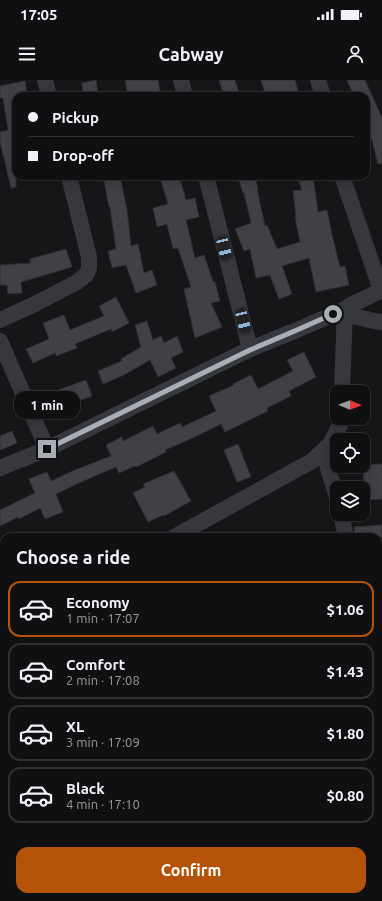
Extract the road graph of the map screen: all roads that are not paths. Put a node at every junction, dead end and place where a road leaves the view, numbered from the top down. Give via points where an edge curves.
1 (45, 80) edge
2 (181, 80) edge
3 (318, 80) edge
4 (48, 92) edge
5 (184, 92) edge
6 (322, 92) edge
7 (70, 180) edge
8 (207, 180) edge
9 (343, 180) edge
10 (382, 290) edge
11 (345, 311) junction
12 (0, 320) edge
13 (382, 322) edge
14 (0, 341) edge
15 (250, 350) junction
16 (342, 385) edge
17 (340, 425) edge
18 (47, 449) junction
19 (323, 451) junction
20 (0, 468) edge
21 (332, 481) edge
22 (343, 521) edge
23 (181, 533) edge
24 (345, 533) edge

1 - 4 street
2 - 5 street
3 - 6 street
7 - 12 street via 88,257 89,268 86,275 35,304
8 - 15 street
9 - 10 street
10 - 11 street via 351,305
11 - 13 street via 368,320
11 - 15 street
11 - 16 street
14 - 18 street
15 - 18 street
17 - 19 street via 330,444
18 - 20 street
19 - 21 street
19 - 23 street via 312,462
22 - 24 street

